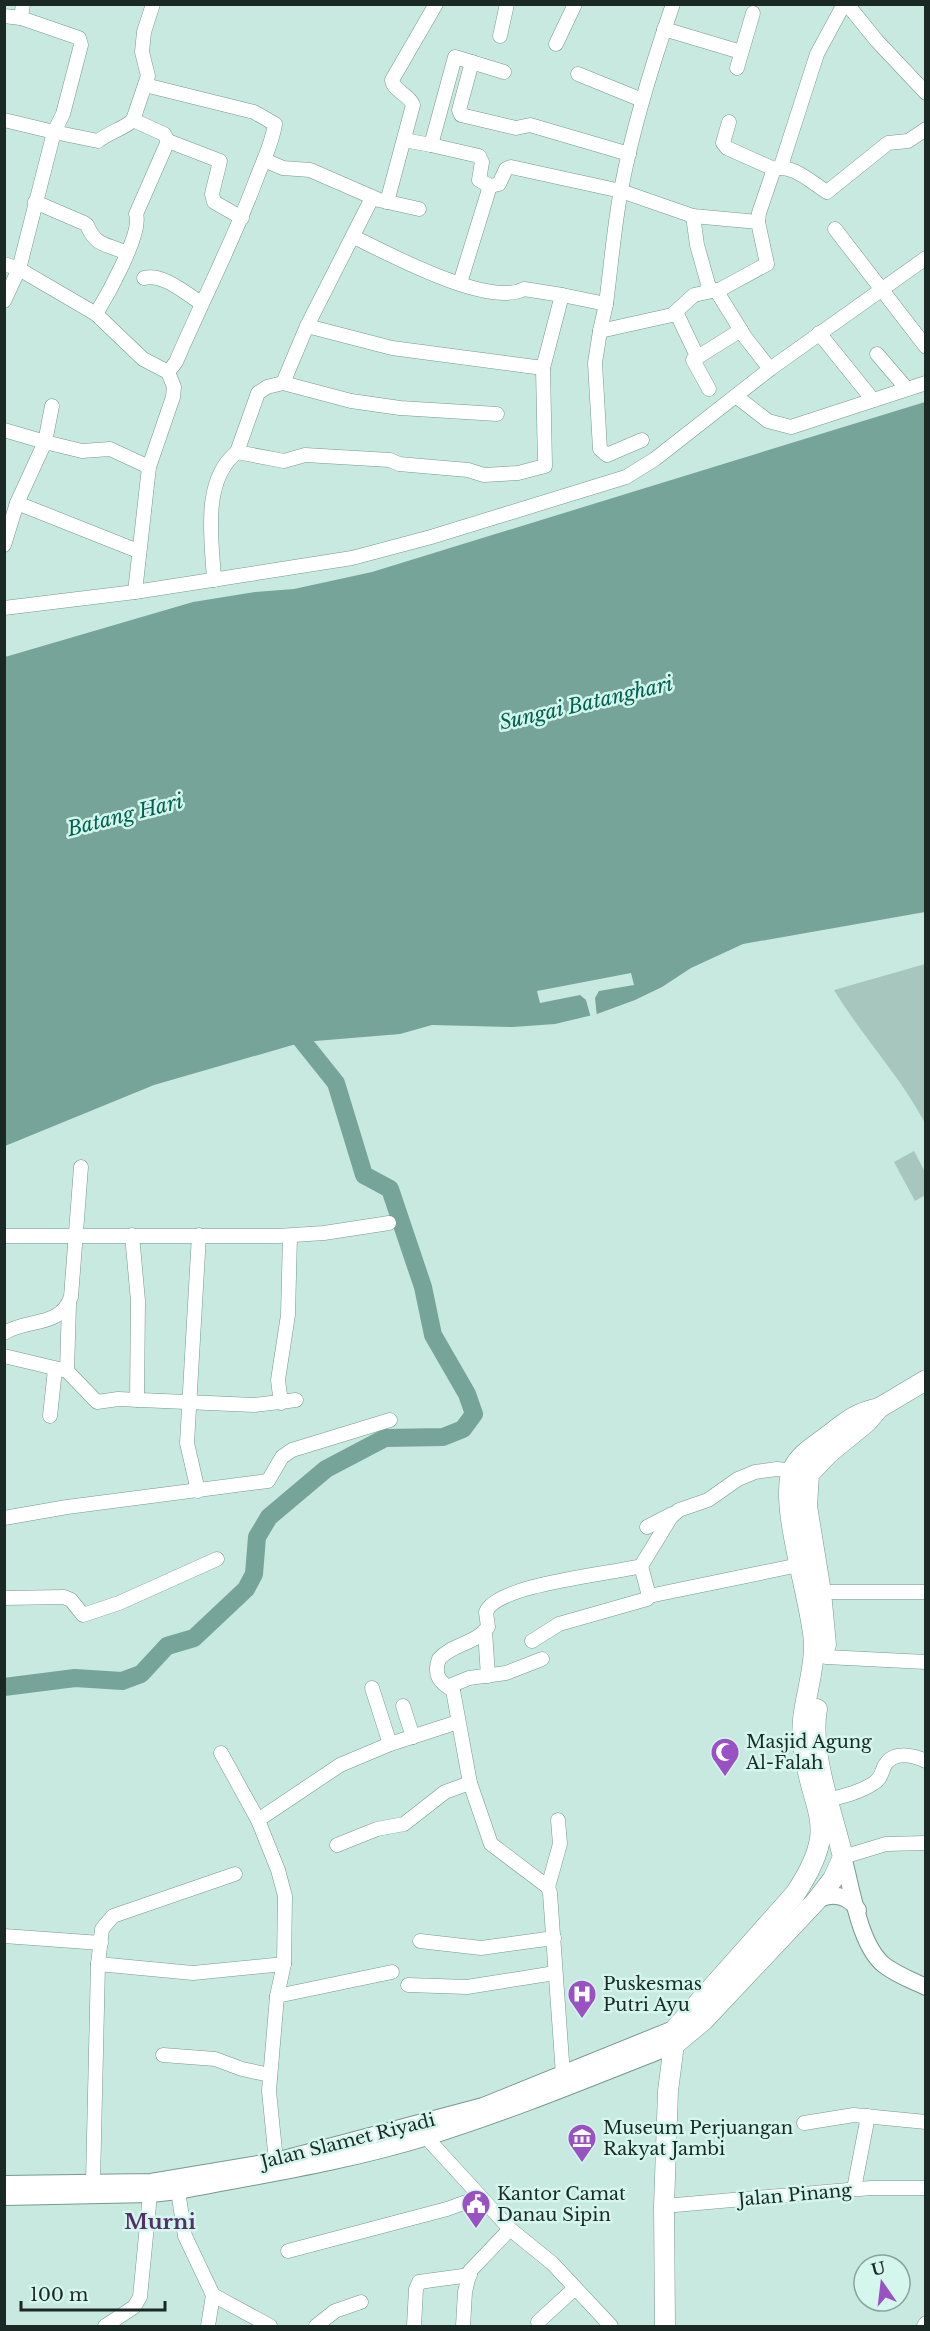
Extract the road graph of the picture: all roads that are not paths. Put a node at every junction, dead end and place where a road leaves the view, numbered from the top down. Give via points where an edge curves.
1 (153, 4) edge
2 (436, 4) edge
3 (507, 4) edge
4 (575, 4) edge
5 (673, 4) edge
6 (846, 4) edge
7 (22, 11) edge
8 (753, 13) dead end
9 (4, 16) edge
10 (664, 29) junction
11 (500, 36) dead end
12 (556, 44) dead end
13 (741, 52) junction
14 (472, 62) junction
15 (737, 68) dead end
16 (504, 72) dead end
17 (578, 74) dead end
18 (145, 85) junction
19 (926, 93) edge
20 (642, 100) junction
21 (4, 120) edge
22 (133, 120) junction
23 (729, 122) dead end
24 (926, 129) edge
25 (54, 132) junction
26 (404, 140) junction
27 (168, 141) junction
28 (431, 145) junction
29 (629, 154) junction
30 (264, 159) junction
31 (778, 168) junction
32 (490, 186) junction
33 (621, 191) junction
34 (372, 198) junction
35 (35, 202) junction
36 (387, 202) junction
37 (419, 209) dead end
38 (693, 216) junction
39 (242, 218) junction
40 (758, 222) junction
41 (836, 229) dead end
42 (354, 237) junction
43 (126, 253) junction
44 (926, 258) edge
45 (4, 264) edge
46 (18, 269) junction
47 (144, 278) dead end
48 (460, 283) junction
49 (882, 289) junction
50 (713, 291) junction
51 (562, 295) junction
52 (4, 301) edge
53 (201, 303) junction
54 (606, 304) junction
55 (676, 312) junction
56 (96, 314) junction
57 (307, 326) junction
58 (741, 330) junction
59 (600, 331) junction
60 (819, 333) junction
61 (926, 347) edge
62 (877, 354) dead end
63 (697, 356) junction
64 (543, 368) junction
65 (770, 369) junction
66 (168, 372) junction
67 (283, 383) junction
68 (926, 383) edge
69 (708, 389) dead end
70 (907, 389) junction
71 (737, 396) junction
72 (873, 400) junction
73 (52, 406) dead end
74 (497, 414) dead end
75 (4, 430) edge
76 (642, 440) dead end
77 (45, 442) junction
78 (237, 452) junction
79 (149, 467) junction
80 (17, 503) junction
81 (4, 545) edge
82 (138, 551) junction
83 (214, 580) junction
84 (135, 592) junction
85 (4, 608) edge
86 (81, 1167) dead end
87 (389, 1223) dead end
88 (132, 1235) junction
89 (199, 1235) junction
90 (4, 1236) edge
91 (76, 1236) junction
92 (290, 1236) junction
93 (69, 1303) junction
94 (4, 1333) edge
95 (4, 1356) edge
96 (61, 1370) junction
97 (926, 1380) edge
98 (137, 1400) junction
99 (296, 1400) dead end
100 (189, 1402) junction
101 (281, 1403) junction
102 (50, 1416) dead end
103 (390, 1420) dead end
104 (800, 1472) junction
105 (198, 1491) junction
106 (674, 1513) junction
107 (4, 1518) edge
108 (647, 1527) dead end
109 (217, 1560) dead end
110 (799, 1565) junction
111 (641, 1566) junction
112 (821, 1592) junction
113 (926, 1592) edge
114 (649, 1596) junction
115 (4, 1598) edge
116 (485, 1631) junction
117 (532, 1641) dead end
118 (826, 1657) junction
119 (542, 1659) dead end
120 (926, 1662) edge
121 (488, 1676) junction
122 (372, 1688) dead end
123 (453, 1690) junction
124 (402, 1706) dead end
125 (458, 1722) junction
126 (413, 1737) junction
127 (390, 1744) junction
128 (221, 1753) dead end
129 (926, 1761) edge
130 (470, 1782) junction
131 (823, 1802) junction
132 (258, 1820) junction
133 (558, 1820) dead end
134 (829, 1828) junction
135 (926, 1843) edge
136 (337, 1845) dead end
137 (843, 1857) junction
138 (235, 1874) dead end
139 (548, 1887) junction
140 (816, 1901) junction
141 (858, 1910) junction
142 (4, 1936) edge
143 (554, 1938) junction
144 (420, 1941) dead end
145 (101, 1943) junction
146 (98, 1964) junction
147 (284, 1964) junction
148 (392, 1972) dead end
149 (555, 1973) junction
150 (408, 1985) dead end
151 (926, 1987) edge
152 (277, 1996) junction
153 (675, 2036) junction
154 (163, 2055) dead end
155 (270, 2075) junction
156 (563, 2075) junction
157 (868, 2116) junction
158 (926, 2122) edge
159 (804, 2123) dead end
160 (426, 2137) junction
161 (325, 2155) junction
162 (276, 2161) junction
163 (93, 2182) junction
164 (4, 2184) edge
165 (151, 2188) junction
166 (926, 2188) edge
167 (854, 2190) junction
168 (178, 2191) junction
169 (4, 2197) edge
170 (480, 2197) junction
171 (664, 2206) junction
172 (510, 2229) junction
173 (288, 2251) dead end
174 (470, 2275) junction
175 (574, 2289) junction
176 (213, 2295) junction
177 (362, 2302) dead end
178 (538, 2322) dead end
179 (105, 2326) edge
180 (208, 2326) edge
181 (270, 2326) edge
182 (316, 2326) edge
183 (414, 2326) edge
184 (463, 2326) edge
185 (611, 2326) edge
186 (665, 2326) edge

1 - 18 street via 142,52 148,76
2 - 26 street via 392,80 412,102
3 - 11 street
4 - 12 street
5 - 10 street
6 - 19 street
6 - 31 street via 817,54
7 - 9 street
7 - 25 street via 79,38 81,45 63,114
8 - 13 street
10 - 13 street
10 - 20 street
13 - 15 street
14 - 16 street
14 - 28 street via 453,58
14 - 29 street via 459,110 461,116 516,128 530,125
17 - 20 street
18 - 22 street
18 - 30 street via 254,112 275,124
20 - 29 street
21 - 25 street
22 - 25 street via 98,141
22 - 27 street via 164,134
23 - 31 street via 723,143 727,148
24 - 31 street via 908,141 888,143 827,192
25 - 35 street
26 - 28 street
26 - 36 street
27 - 39 street via 220,161 212,194 214,202
27 - 43 street via 136,214 139,221
28 - 32 street via 479,156 479,180
29 - 33 street
30 - 34 street via 283,168 310,170
30 - 39 street
31 - 40 street
32 - 33 street via 499,184 509,167
32 - 48 street
33 - 38 street
33 - 54 street
34 - 36 street
34 - 42 street
35 - 43 street via 84,223 97,242
35 - 46 street
36 - 37 street
38 - 40 street
38 - 50 street via 697,245
39 - 53 street
40 - 50 street via 767,264
41 - 49 street
42 - 48 street via 422,270
42 - 57 street
43 - 56 street via 120,273
44 - 49 street
45 - 46 street
46 - 52 street
46 - 56 street
47 - 53 street via 163,280
48 - 51 street via 501,294 516,294 524,289
49 - 60 street
49 - 61 street
50 - 55 street via 694,295
50 - 58 street
51 - 54 street
51 - 64 street
53 - 66 street
54 - 59 street
55 - 59 street
55 - 63 street
56 - 66 street via 143,359
57 - 64 street via 392,348
57 - 67 street
58 - 63 street
58 - 65 street
59 - 76 street via 595,363 600,449 607,454
60 - 65 street
60 - 72 street
62 - 70 street
63 - 69 street via 693,361
64 - 78 street via 544,467 484,475 390,460 305,455 284,461
65 - 71 street
66 - 79 street via 173,397
67 - 74 street via 390,407
67 - 78 street via 258,393
68 - 70 street
70 - 72 street
71 - 72 street via 768,422 791,427
71 - 83 street via 626,477 352,558
73 - 77 street
75 - 77 street
77 - 79 street via 82,451 110,449
77 - 80 street
78 - 83 street via 225,466 213,499
79 - 82 street
80 - 81 street
80 - 82 street
82 - 84 street
83 - 84 street
84 - 85 street
86 - 91 street
87 - 92 street
88 - 89 street
88 - 91 street
88 - 98 street via 138,1301
89 - 92 street
89 - 100 street
90 - 91 street
91 - 93 street
92 - 101 street via 288,1315 278,1380
93 - 94 street via 60,1315
93 - 96 street
95 - 96 street
96 - 98 street via 97,1402
96 - 102 street
97 - 104 highway via 879,1408 828,1454
98 - 100 street
99 - 101 street
100 - 101 street
100 - 105 street via 187,1443
103 - 105 street via 292,1450 282,1457 268,1481
104 - 106 street via 777,1469 746,1474 708,1500
104 - 110 highway via 790,1490
104 - 112 highway
105 - 107 street
106 - 108 street
106 - 111 street
109 - 115 street via 83,1616 64,1597
110 - 114 street
110 - 131 highway via 814,1643 803,1744
111 - 114 street
111 - 116 street via 512,1592 487,1608
112 - 113 street
112 - 118 highway
114 - 117 street via 559,1624
116 - 121 street
116 - 123 street via 438,1659 438,1676
118 - 120 street
118 - 131 highway via 816,1717
119 - 121 street
121 - 123 street via 454,1682
122 - 127 street
123 - 125 street
124 - 126 street
125 - 126 street
125 - 130 street
126 - 127 street
127 - 132 street via 340,1765
128 - 132 street
129 - 131 street via 897,1756 870,1786
130 - 136 street via 445,1792 404,1824 377,1829
130 - 139 street via 493,1847
131 - 134 highway
132 - 147 street via 282,1883 286,1916
133 - 139 street via 560,1844
134 - 137 highway
134 - 153 highway via 795,1894
135 - 137 street via 886,1844
137 - 140 highway
137 - 141 main road
138 - 145 street via 113,1916 102,1929
139 - 143 street
140 - 141 main road via 831,1895 842,1896
140 - 153 highway via 704,2020
141 - 151 main road via 873,1953 883,1964
142 - 145 street
143 - 144 street via 481,1948
143 - 149 street
145 - 146 street
146 - 147 street via 193,1973
146 - 163 street
147 - 152 street
148 - 152 street
149 - 150 street via 467,1987
149 - 156 street
152 - 155 street
153 - 156 main road, Jalan Slamet Riyadi
153 - 160 main road, Jalan Slamet Riyadi via 541,2097
153 - 171 highway via 668,2091
154 - 155 street via 215,2059
155 - 162 street via 268,2091
156 - 161 main road, Jalan Slamet Riyadi via 483,2106
157 - 158 street
157 - 159 street
157 - 167 street
160 - 161 main road, Jalan Slamet Riyadi
160 - 170 street
161 - 162 main road, Jalan Slamet Riyadi
161 - 168 main road, Jalan Slamet Riyadi
162 - 165 main road, Jalan Slamet Riyadi
163 - 164 main road, Jalan Slamet Riyadi
163 - 165 main road, Jalan Slamet Riyadi
165 - 168 main road, Jalan Slamet Riyadi
165 - 169 main road, Jalan Slamet Riyadi
165 - 179 street via 140,2298 134,2307
166 - 167 street, Jalan Pinang
167 - 171 street, Jalan Pinang
168 - 176 street via 185,2236
170 - 172 street
170 - 173 street
171 - 186 highway
172 - 174 street
172 - 175 street via 552,2262
174 - 183 street via 419,2282
174 - 184 street
175 - 178 street
175 - 185 street
176 - 180 street
176 - 181 street
177 - 182 street via 335,2311

